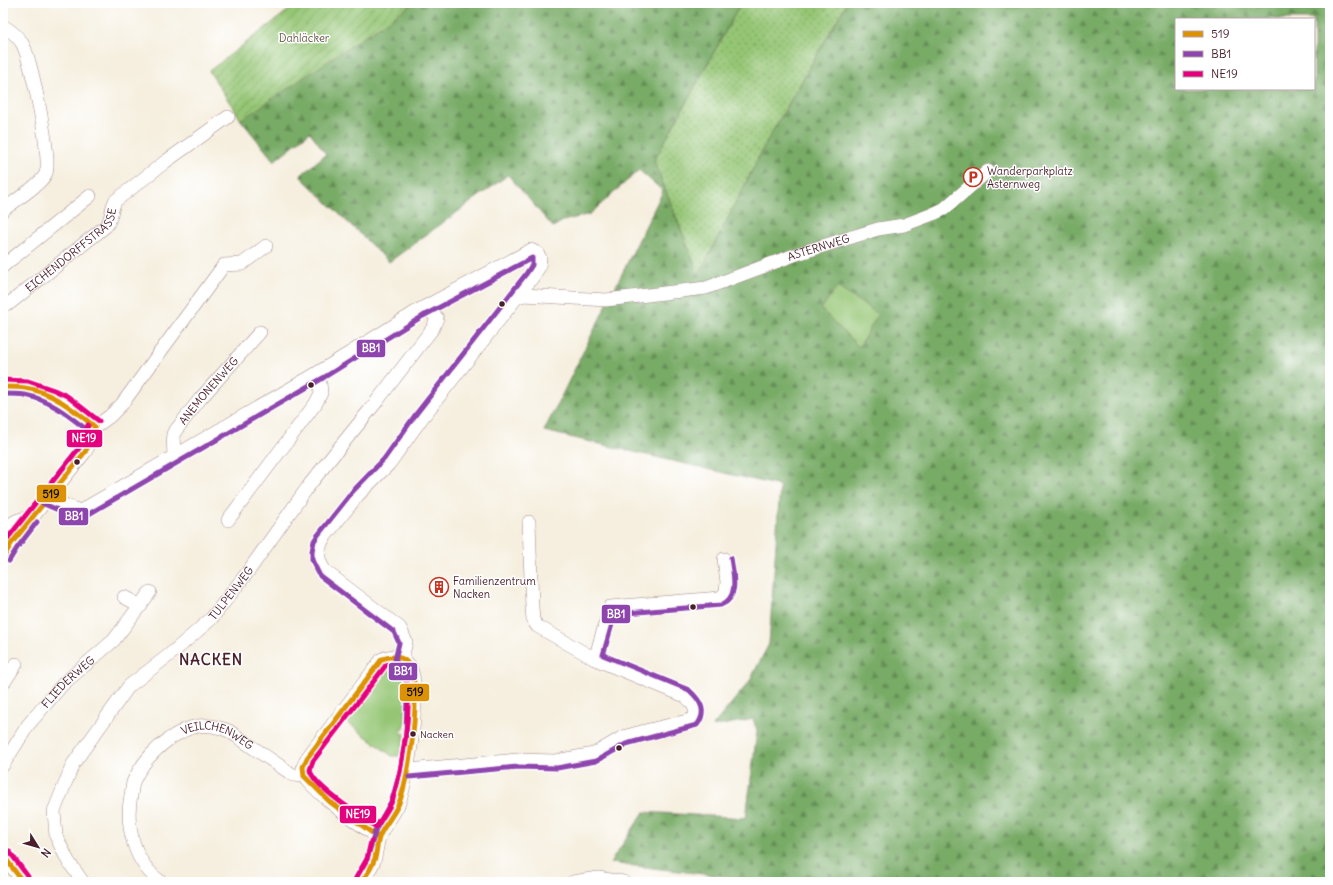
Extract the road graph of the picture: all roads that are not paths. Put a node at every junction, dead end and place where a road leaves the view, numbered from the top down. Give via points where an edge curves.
1 (3, 26) edge
2 (229, 117) dead end
3 (988, 170) dead end
4 (90, 196) dead end
5 (3, 210) edge
6 (266, 246) dead end
7 (3, 266) edge
8 (516, 298) junction
9 (3, 304) edge
10 (419, 310) junction
11 (260, 332) dead end
12 (319, 372) junction
13 (3, 387) edge
14 (95, 427) junction
15 (174, 456) junction
16 (47, 498) junction
17 (32, 518) junction
18 (228, 520) dead end
19 (529, 522) dead end
20 (3, 532) edge
21 (3, 558) edge
22 (724, 560) dead end
23 (150, 592) dead end
24 (124, 597) dead end
25 (141, 606) junction
26 (402, 658) junction
27 (595, 659) junction
28 (16, 664) dead end
29 (3, 684) edge
30 (3, 765) edge
31 (408, 770) junction
32 (304, 776) junction
33 (380, 838) junction
34 (3, 855) edge
35 (23, 882) edge
36 (83, 882) edge
37 (161, 882) edge
38 (361, 882) edge
39 (573, 882) edge
40 (623, 882) edge

1 - 5 street via 22,44 27,57 46,140 48,168 42,180
2 - 9 street, EICHENDORFFSTRASSE via 165,162 115,202 111,219 106,226 10,303
3 - 8 street, ASTERNWEG via 944,209 933,214 904,225 878,229 797,254 706,288 606,300 524,295
4 - 7 street
6 - 14 street via 242,264 224,265 122,404
8 - 10 street via 539,266 540,258 531,250
8 - 26 street via 389,464 353,500 319,547 318,556 325,571 400,628 406,642
10 - 12 street
10 - 36 street, TULPENWEG via 430,311 437,318 433,328 310,484 247,573 211,619 129,686 73,764 54,811 56,836 68,861
11 - 15 street, ANEMONENWEG via 200,399 173,434
12 - 15 street
12 - 18 street via 321,393 316,403
13 - 14 street via 26,388 51,396 63,402
14 - 16 street via 85,452
15 - 16 street via 80,511
16 - 17 street
17 - 20 street via 14,521
17 - 21 street
19 - 27 street via 533,620 543,630
22 - 27 street via 726,592 720,598 610,607
23 - 25 street, FLIEDERWEG
24 - 25 street
25 - 30 street, FLIEDERWEG via 114,640 63,684 28,724
26 - 31 street via 412,674 414,692 413,734
26 - 32 street via 393,656 382,659 307,758 303,767
27 - 31 street via 685,696 692,702 696,714 693,719 687,721 623,737 594,754 556,760 518,760
28 - 29 street
31 - 33 street via 398,804
32 - 33 street via 315,790
32 - 37 street, VEILCHENWEG via 293,775 229,730 218,726 199,725 189,728 160,746 143,764 133,781 129,813 135,847 145,867
33 - 38 street via 373,862
34 - 35 street
39 - 40 street via 598,878

